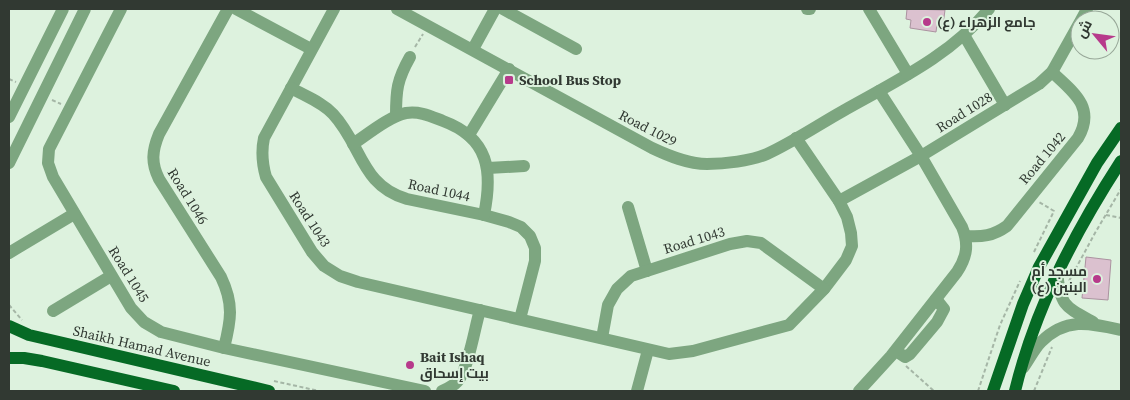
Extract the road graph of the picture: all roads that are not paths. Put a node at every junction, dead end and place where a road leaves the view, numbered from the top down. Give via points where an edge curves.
1 (63, 9) edge
2 (85, 9) edge
3 (122, 9) edge
4 (228, 9) edge
5 (236, 9) edge
6 (334, 9) edge
7 (397, 9) edge
8 (495, 9) edge
9 (503, 9) edge
10 (869, 9) edge
11 (989, 9) edge
12 (964, 35) junction
13 (1070, 40) edge
14 (311, 49) junction
15 (576, 49) dead end
16 (472, 50) junction
17 (410, 57) road end
18 (509, 69) junction
19 (1052, 72) junction
20 (908, 74) junction
21 (291, 88) junction
22 (879, 91) junction
23 (1005, 104) junction
24 (396, 116) junction
25 (9, 117) edge
26 (1121, 128) edge
27 (469, 136) junction
28 (796, 138) junction
29 (353, 144) junction
30 (921, 156) junction
31 (1121, 161) edge
32 (9, 163) edge
33 (524, 166) dead end
34 (488, 168) junction
35 (839, 201) junction
36 (628, 207) dead end
37 (74, 214) junction
38 (484, 215) junction
39 (966, 236) junction
40 (10, 253) edge
41 (647, 271) junction
42 (1057, 273) junction
43 (112, 276) junction
44 (824, 288) junction
45 (480, 310) junction
46 (53, 311) dead end
47 (520, 319) junction
48 (1097, 325) junction
49 (9, 326) edge
50 (1121, 330) edge
51 (602, 338) junction
52 (224, 348) junction
53 (648, 350) junction
54 (9, 358) edge
55 (1019, 375) junction
56 (993, 388) edge
57 (174, 391) edge
58 (269, 391) edge
59 (425, 391) edge
60 (442, 391) edge
61 (637, 391) edge
62 (858, 391) edge
63 (1015, 391) edge

1 - 25 street
2 - 32 street
3 - 37 street, Road 1045 via 49,149 48,163 53,177
4 - 52 street, Road 1046 via 159,134 152,157 159,179 228,291 230,321
5 - 14 street
6 - 14 street, Road 1043
7 - 16 street, Road 1029
8 - 16 street
9 - 15 street
10 - 20 street
11 - 12 street, Road 1029
12 - 20 street, Road 1029
12 - 23 street
13 - 19 street, Road 1028
14 - 21 street, Road 1043
16 - 18 street, Road 1029
17 - 24 street via 396,91
18 - 27 street
18 - 28 street, Road 1029 via 677,159 706,164 734,162 766,154
19 - 23 street, Road 1028 via 1039,84
19 - 39 street, Road 1042 via 1082,103 1085,111 1083,130 1007,226 990,236
20 - 22 street, Road 1029
21 - 29 street, Road 1044 via 333,114
21 - 45 street, Road 1043 via 264,138 262,164 266,177 312,252 324,266 340,276
22 - 28 street, Road 1029
22 - 30 street
23 - 30 street, Road 1028
24 - 27 street, Road 1044 via 422,112 452,124
24 - 29 street, Road 1044
26 - 56 main road via 1097,163 1039,266
27 - 34 street, Road 1044 via 482,150
28 - 35 street, Road 1043
29 - 38 street, Road 1044 via 375,181 395,196
30 - 35 street, Road 1028
30 - 39 street
31 - 42 main road
33 - 34 street
34 - 38 street, Road 1044
35 - 44 street, Road 1043 via 852,233 852,246 846,260
36 - 41 street
37 - 40 street
37 - 43 street, Road 1045
38 - 47 street, Road 1044 via 521,227 535,248 535,261
39 - 62 street via 964,261 900,354
41 - 44 street, Road 1043 via 746,241 761,243
41 - 51 street, Road 1043 via 631,276 616,289 608,305
42 - 48 street via 1061,297 1068,308
42 - 55 main road
43 - 46 street
43 - 52 street, Road 1045 via 131,308 144,322 161,332
44 - 53 street, Road 1043 via 790,325 693,351 669,354
45 - 47 street, Road 1043
45 - 60 street via 460,379
47 - 51 street, Road 1043
48 - 50 street
48 - 55 street via 1078,323 1059,328 1040,342
49 - 58 main road, Shaikh Hamad Avenue via 35,337
51 - 53 street, Road 1043
52 - 59 street, Road 1045
53 - 61 street
54 - 57 main road via 42,361
55 - 63 main road

